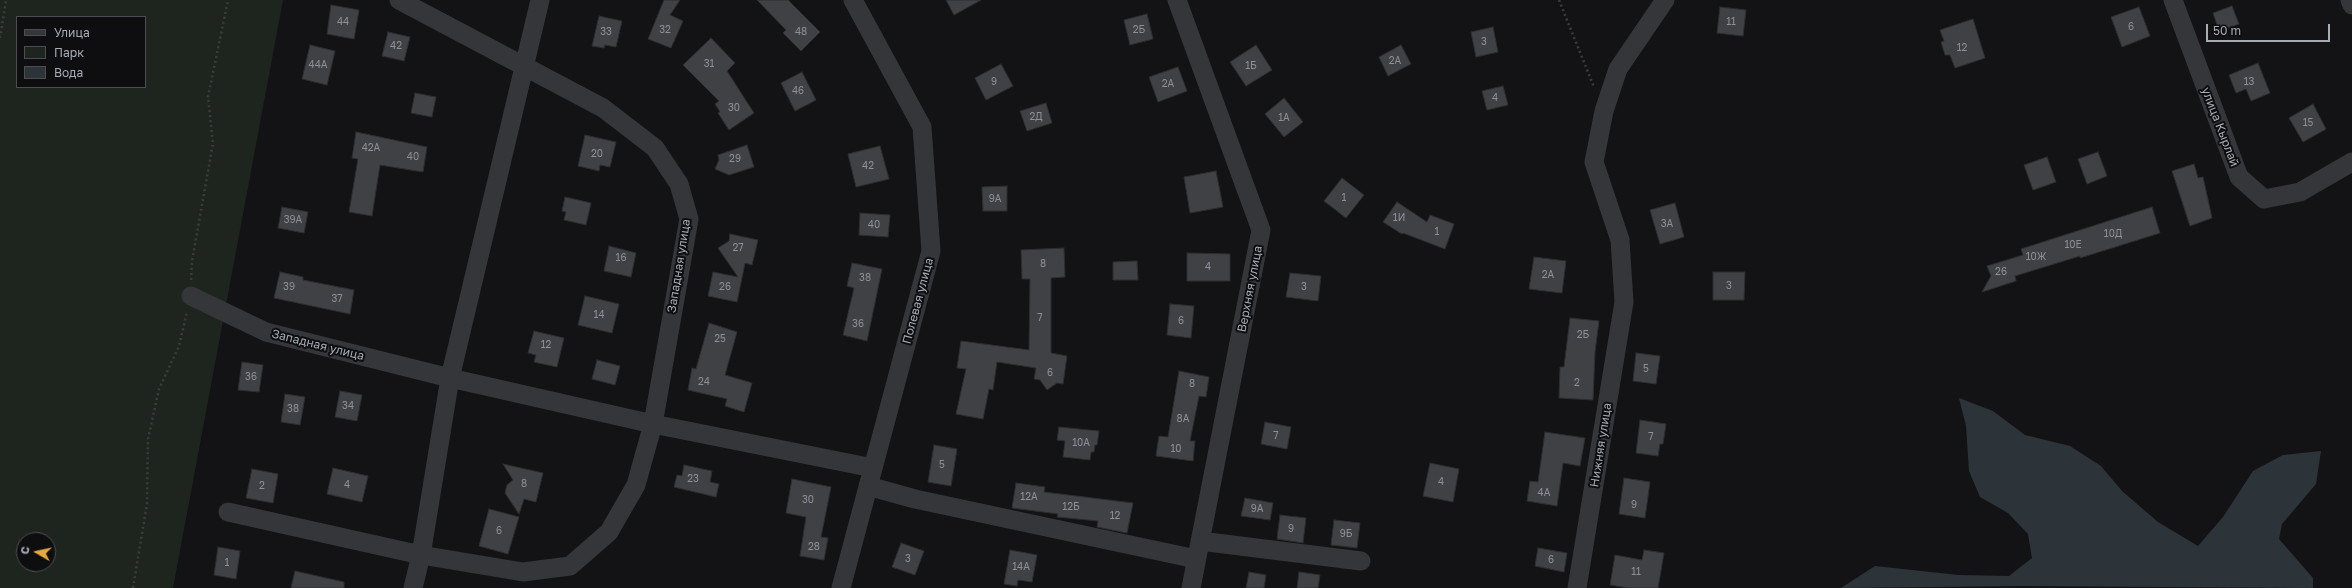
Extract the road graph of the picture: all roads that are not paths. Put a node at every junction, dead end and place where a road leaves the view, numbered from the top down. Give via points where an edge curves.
1 (399, 0) edge
2 (540, 0) edge
3 (853, 0) edge
4 (1176, 0) edge
5 (1665, 0) edge
6 (2173, 0) edge
7 (2350, 0) edge
8 (2352, 6) edge
9 (526, 67) junction
10 (2352, 162) edge
11 (191, 296) road end
12 (450, 378) junction
13 (653, 424) junction
14 (870, 477) junction
15 (228, 512) dead end
16 (1198, 550) junction
17 (421, 555) junction
18 (1360, 562) dead end
19 (413, 588) edge
20 (841, 588) edge
21 (1191, 588) edge
22 (1577, 588) edge

1 - 9 street, Западная улица
2 - 9 street
3 - 14 street, Полевая улица via 922,127 931,251
4 - 16 street, Верхняя улица via 1261,230
5 - 22 street, Нижняя улица via 1618,69 1604,111 1594,162 1620,240 1624,302
6 - 10 street, улица Кырлай via 2239,177 2264,200 2300,192
7 - 8 street
9 - 12 street
9 - 13 street, Западная улица via 603,108 655,148 679,184 689,220
11 - 12 street, Западная улица via 266,332
12 - 13 street, Западная улица
12 - 17 street
13 - 14 street, Западная улица
13 - 17 street, Западная улица via 636,485 609,532 570,566 523,572
14 - 16 street, Западная улица via 915,499
14 - 20 street, Полевая улица
15 - 17 street, Западная улица
16 - 18 street, Западная улица
16 - 21 street, Верхняя улица
17 - 19 street

